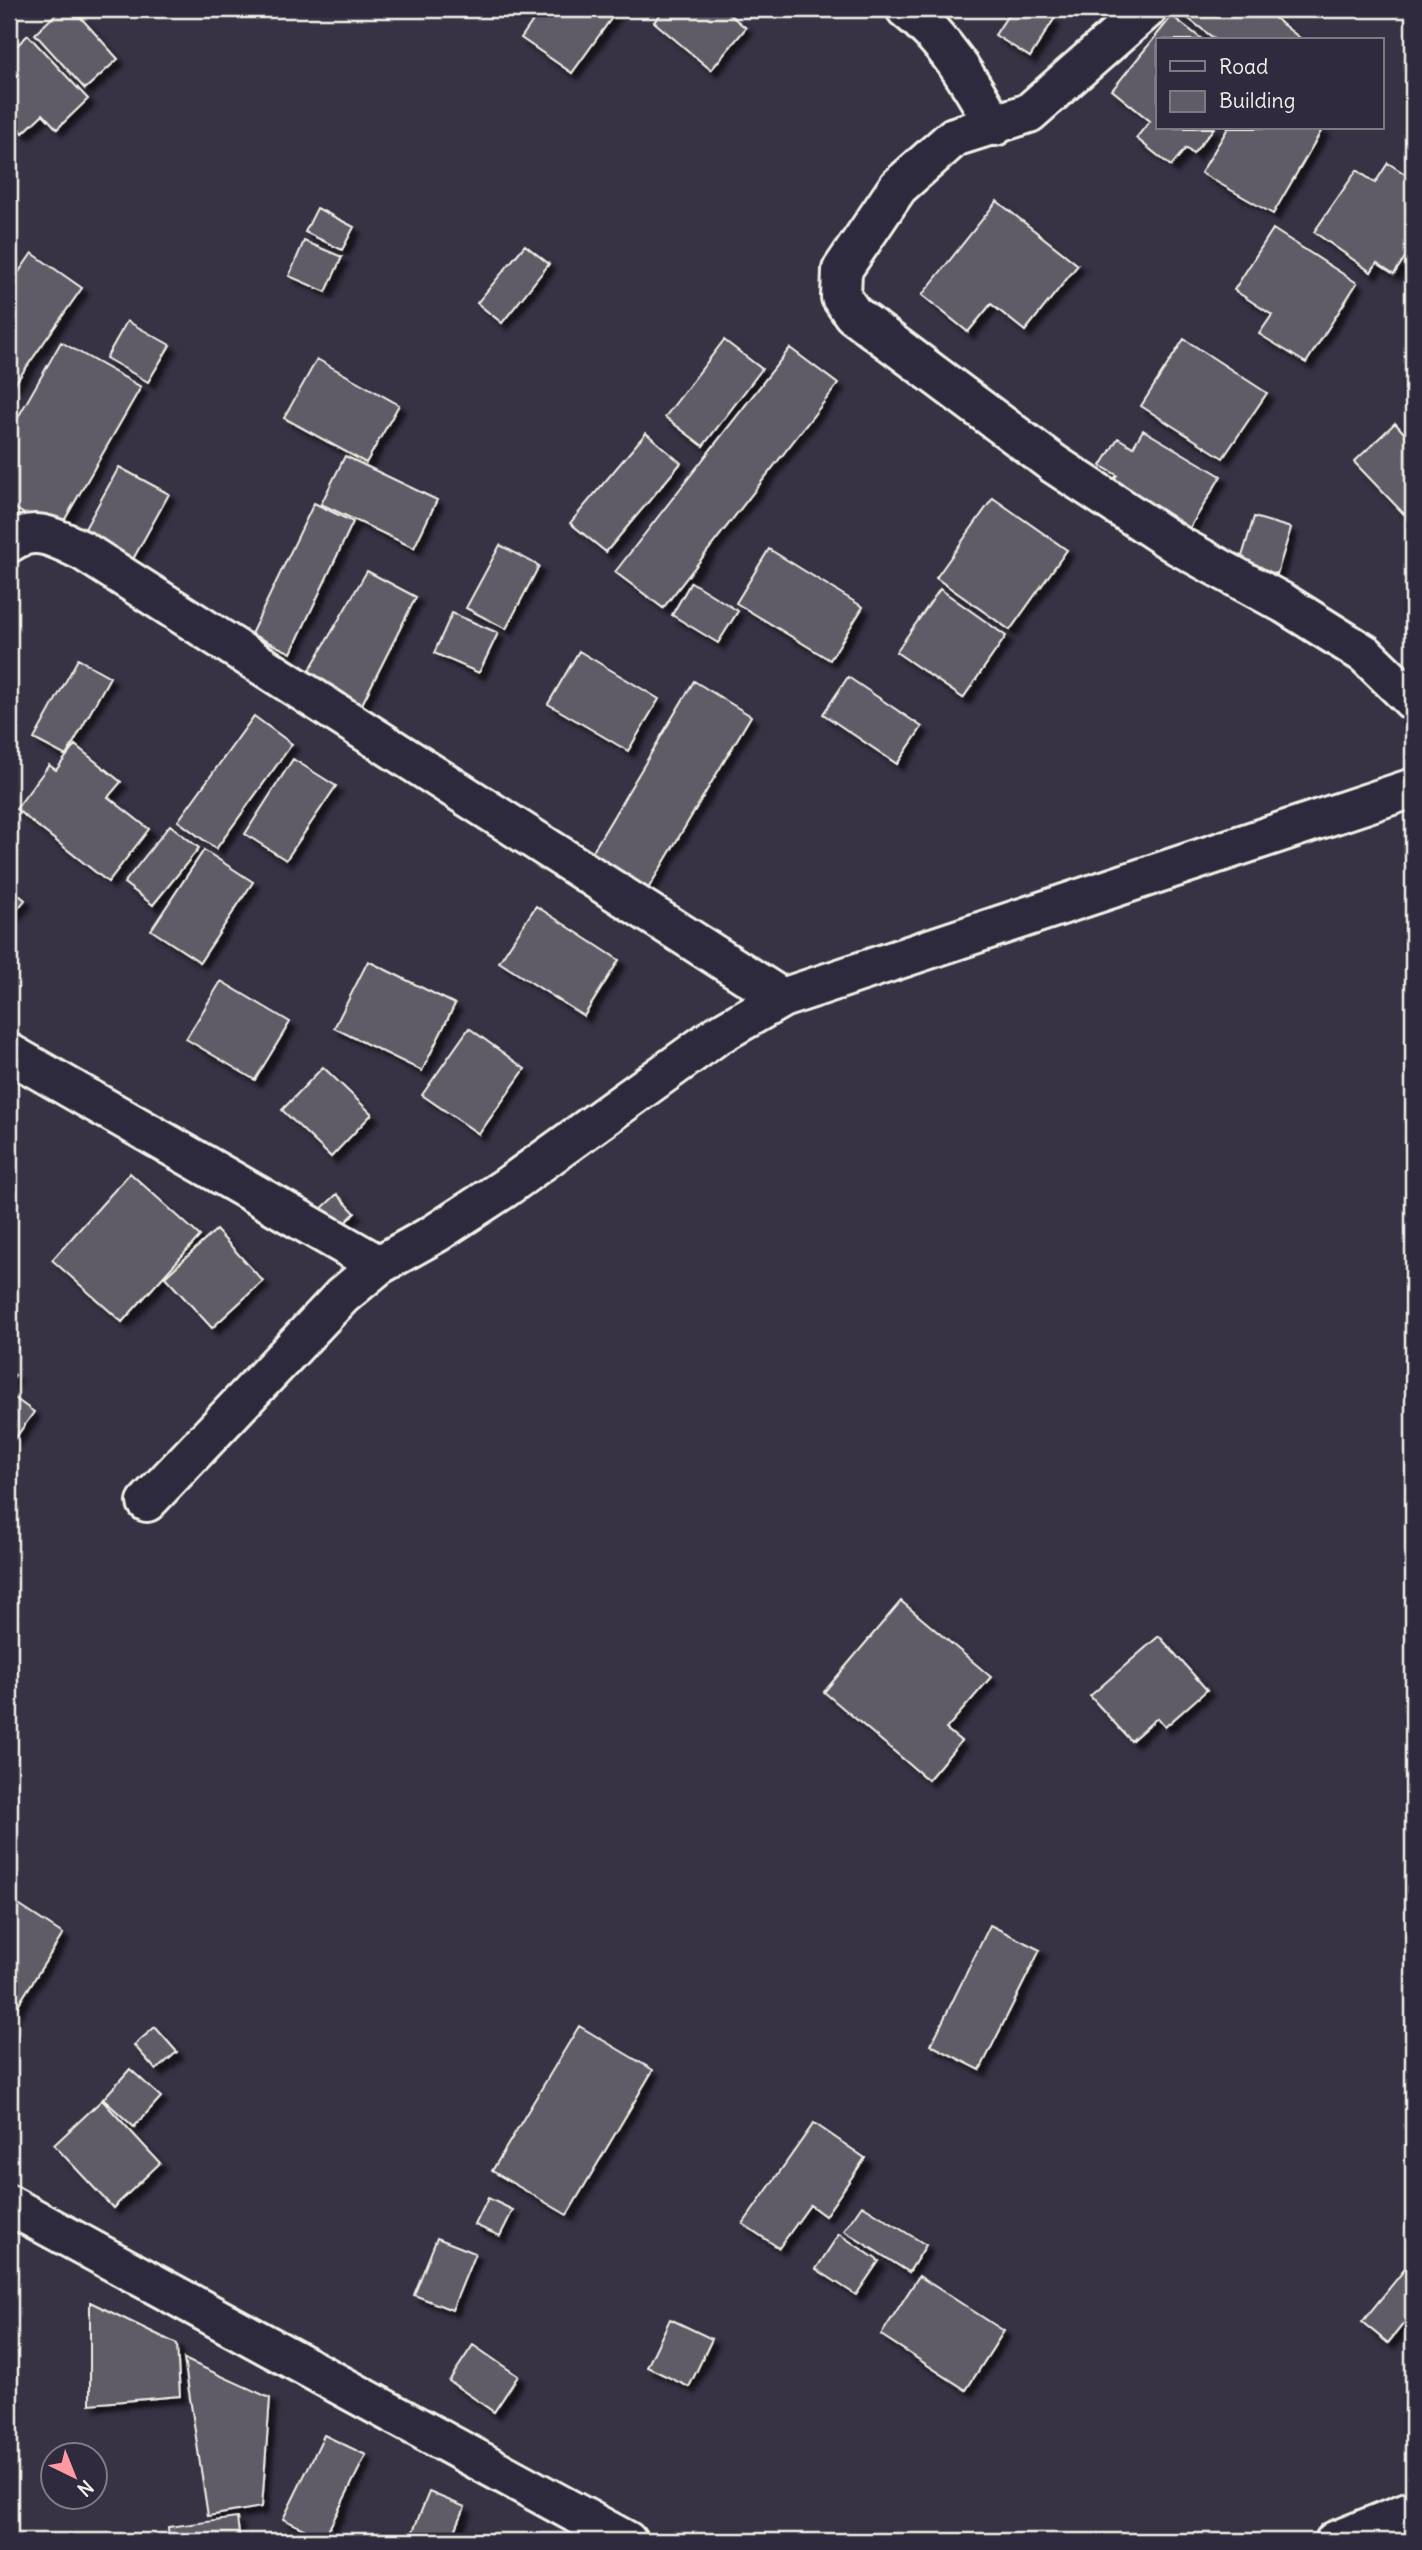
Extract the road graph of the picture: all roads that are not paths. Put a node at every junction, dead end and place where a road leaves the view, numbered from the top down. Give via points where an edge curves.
1 (906, 9) edge
2 (1147, 9) edge
3 (995, 126) junction
4 (9, 543) edge
5 (1413, 701) edge
6 (1413, 788) edge
7 (782, 998) junction
8 (9, 1053) edge
9 (379, 1265) junction
10 (147, 1502) dead end
11 (9, 2205) edge
12 (1413, 2510) edge
13 (627, 2541) edge
14 (1335, 2541) edge

1 - 3 main road via 927,25
2 - 3 main road via 1029,113
3 - 5 main road via 954,137 898,187 842,270 841,297 853,314 1054,464 1178,546 1365,654
4 - 7 main road via 19,535 46,534 83,551
6 - 7 main road
7 - 9 main road via 716,1036 505,1188
8 - 9 main road
9 - 10 main road via 342,1296
11 - 13 main road
12 - 14 main road

